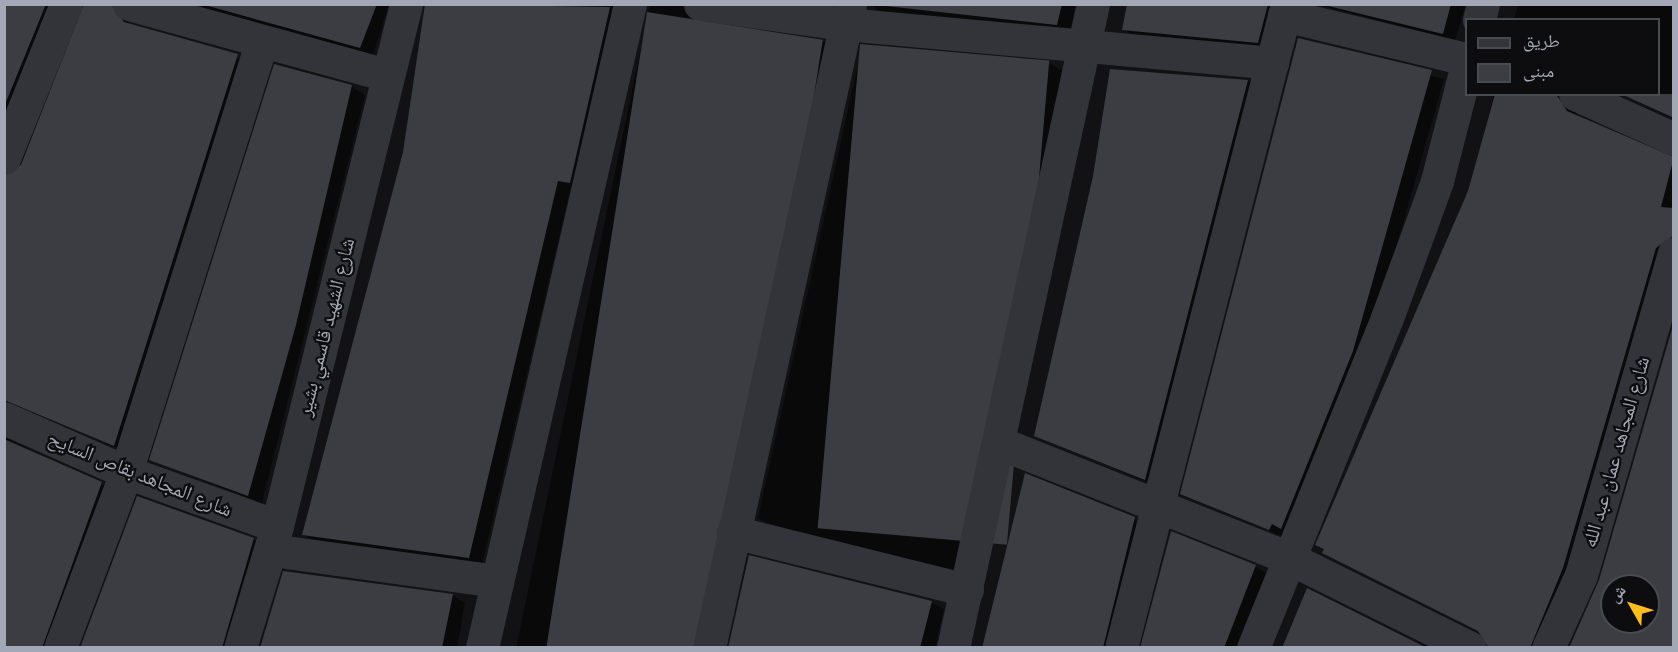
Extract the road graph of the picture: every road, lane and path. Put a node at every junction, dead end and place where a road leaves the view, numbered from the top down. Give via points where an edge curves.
1 (66, 4) edge
2 (129, 4) edge
3 (406, 4) edge
4 (630, 4) edge
5 (700, 4) edge
6 (1093, 4) edge
7 (1286, 10) edge
8 (848, 14) edge
9 (261, 44) junction
10 (1085, 44) junction
11 (1465, 57) edge
12 (1272, 63) junction
13 (386, 75) junction
14 (1465, 76) edge
15 (1579, 96) edge
16 (1674, 139) edge
17 (4, 158) edge
18 (1674, 253) edge
19 (4, 418) edge
20 (1000, 443) junction
21 (126, 472) junction
22 (1160, 507) junction
23 (733, 532) junction
24 (274, 538) junction
25 (1289, 558) junction
26 (496, 581) junction
27 (967, 590) junction
28 (60, 648) edge
29 (240, 648) edge
30 (482, 648) edge
31 (709, 648) edge
32 (953, 648) edge
33 (1121, 648) edge
34 (1253, 648) edge
35 (1470, 648) edge
36 (1548, 648) edge

1 - 17 street
2 - 9 street
3 - 13 street, شارع الشهيد قاسمي بشير
4 - 26 street
5 - 8 street
6 - 10 street
7 - 11 street
7 - 12 street
8 - 10 street
8 - 23 street
9 - 13 street
9 - 21 street
10 - 12 street
10 - 20 street
12 - 22 street
13 - 24 street, شارع الشهيد قاسمي بشير
14 - 25 street via 1437,181
15 - 16 street
18 - 36 street, شارع المجاهد عمان عبد الله via 1581,575
19 - 21 street, شارع المجاهد بقاص السايح
20 - 22 street
20 - 27 street
21 - 24 street, شارع المجاهد بقاص السايح
21 - 28 street
22 - 25 street
22 - 33 street
23 - 27 street
23 - 31 street
24 - 26 street, شارع المجاهد بقاص السايح
24 - 29 street, شارع الشهيد قاسمي بشير
25 - 34 street
25 - 35 street
26 - 30 street
27 - 32 street

